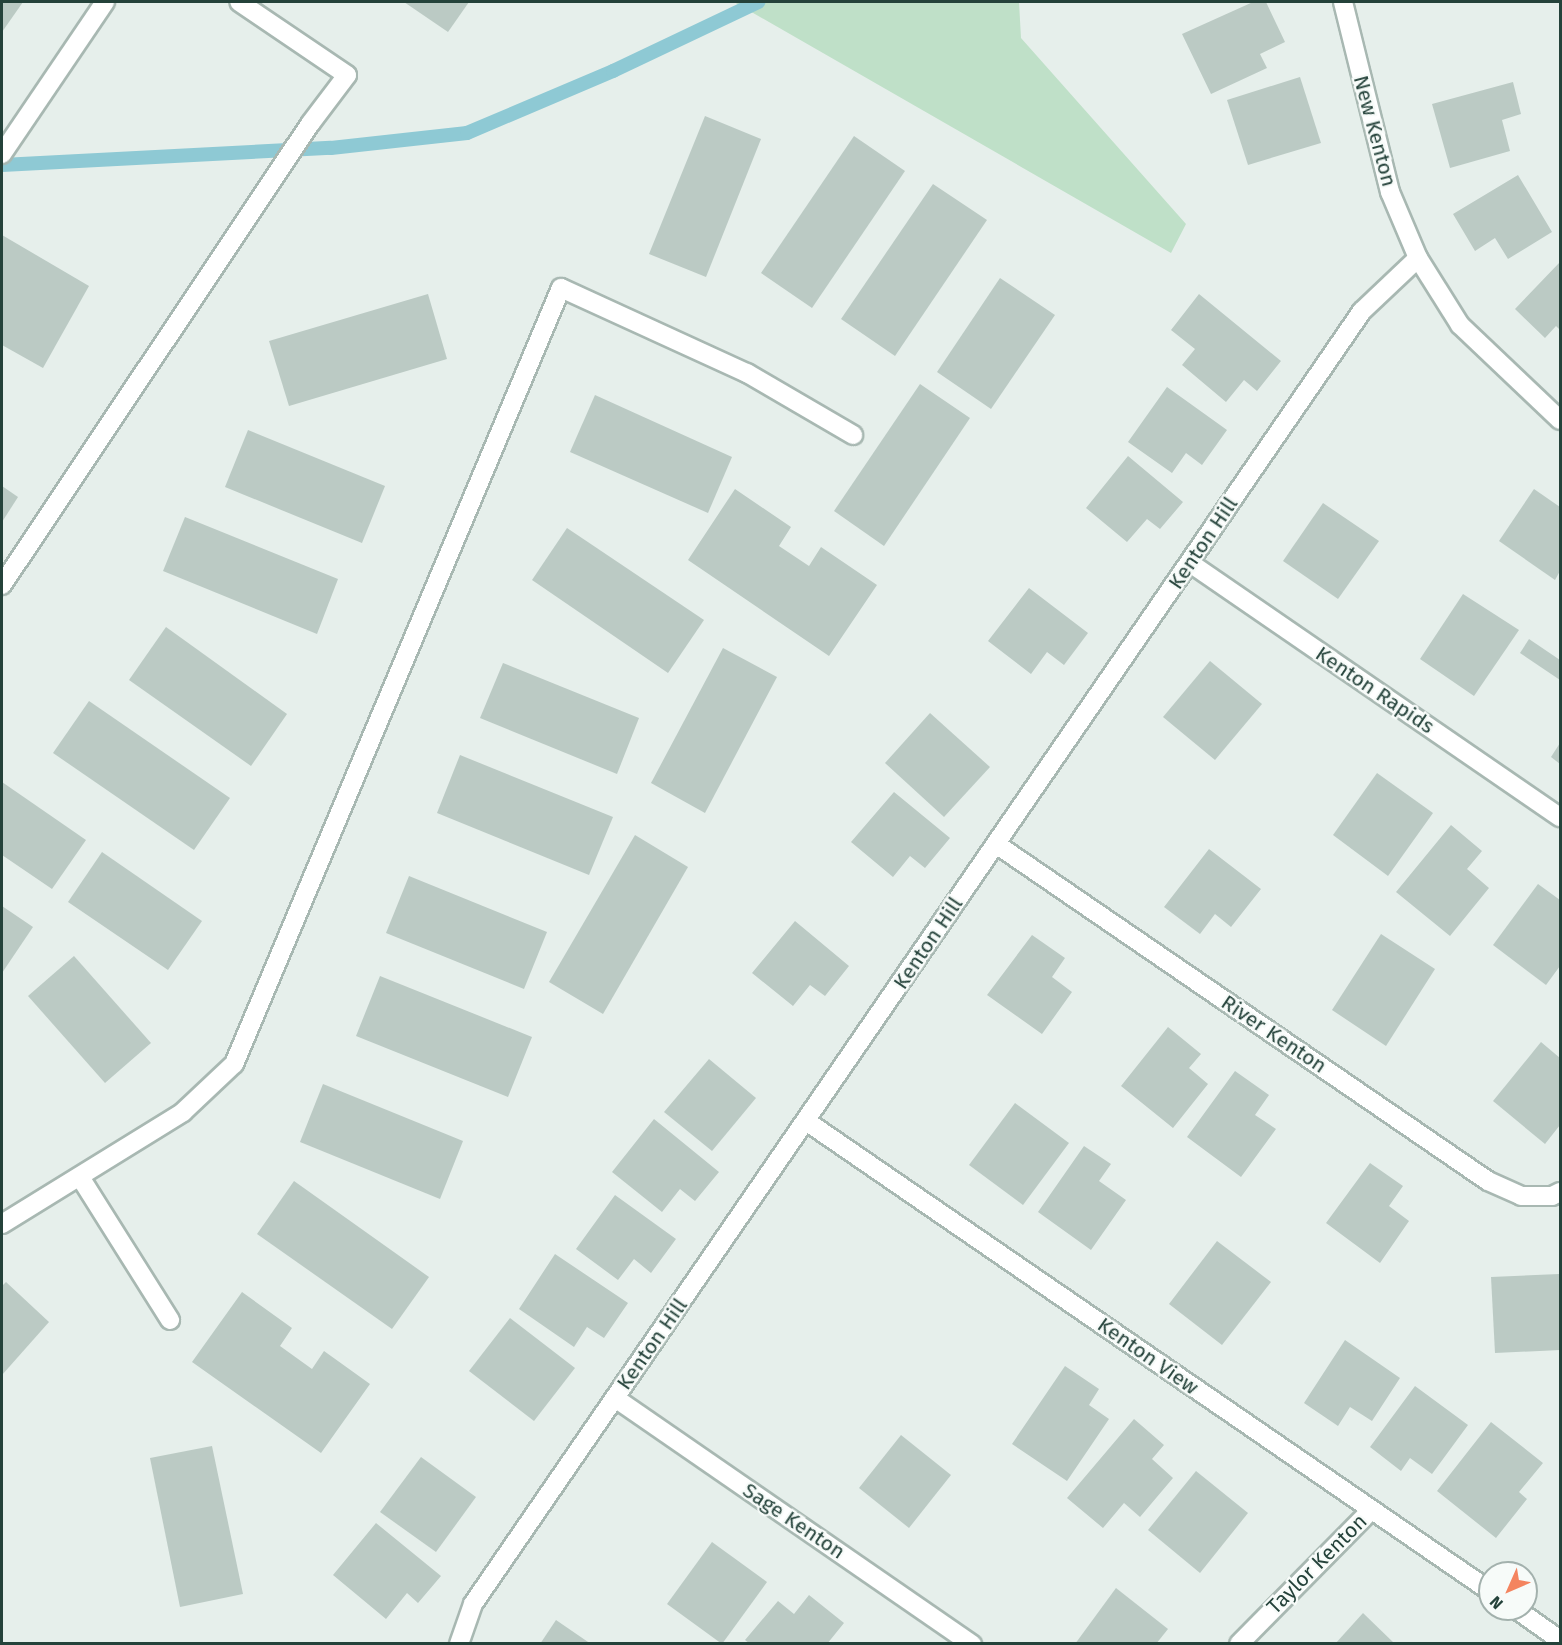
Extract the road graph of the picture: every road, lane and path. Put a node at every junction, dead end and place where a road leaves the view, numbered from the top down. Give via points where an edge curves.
1 (105, 2) edge
2 (239, 2) edge
3 (1343, 2) edge
4 (6, 147) edge
5 (1418, 258) junction
6 (1560, 420) edge
7 (853, 435) dead end
8 (1190, 563) junction
9 (2, 585) edge
10 (1560, 817) edge
11 (996, 844) junction
12 (806, 1121) junction
13 (80, 1177) junction
14 (1560, 1192) edge
15 (2, 1224) edge
16 (170, 1320) dead end
17 (615, 1398) junction
18 (1371, 1510) junction
19 (1478, 1583) edge
20 (1533, 1621) edge
21 (1560, 1640) edge
22 (459, 1644) edge
23 (972, 1644) edge
24 (1239, 1644) edge

1 - 4 street
2 - 9 street via 347,75 310,124
3 - 5 street, New Kenton via 1390,192
5 - 6 street, New Kenton via 1460,325
5 - 8 street, Kenton Hill via 1362,312
7 - 13 street via 756,378 561,288 234,1064 183,1112
8 - 10 street, Kenton Rapids
8 - 11 street, Kenton Hill
11 - 12 street, Kenton Hill
11 - 14 street, River Kenton via 1488,1181 1521,1196 1552,1196
12 - 17 street, Kenton Hill
12 - 18 street, Kenton View
13 - 15 street
13 - 16 street
17 - 22 street, Kenton Hill via 473,1604
17 - 23 street, Sage Kenton
18 - 19 street, Kenton View
18 - 24 street, Taylor Kenton
20 - 21 street

